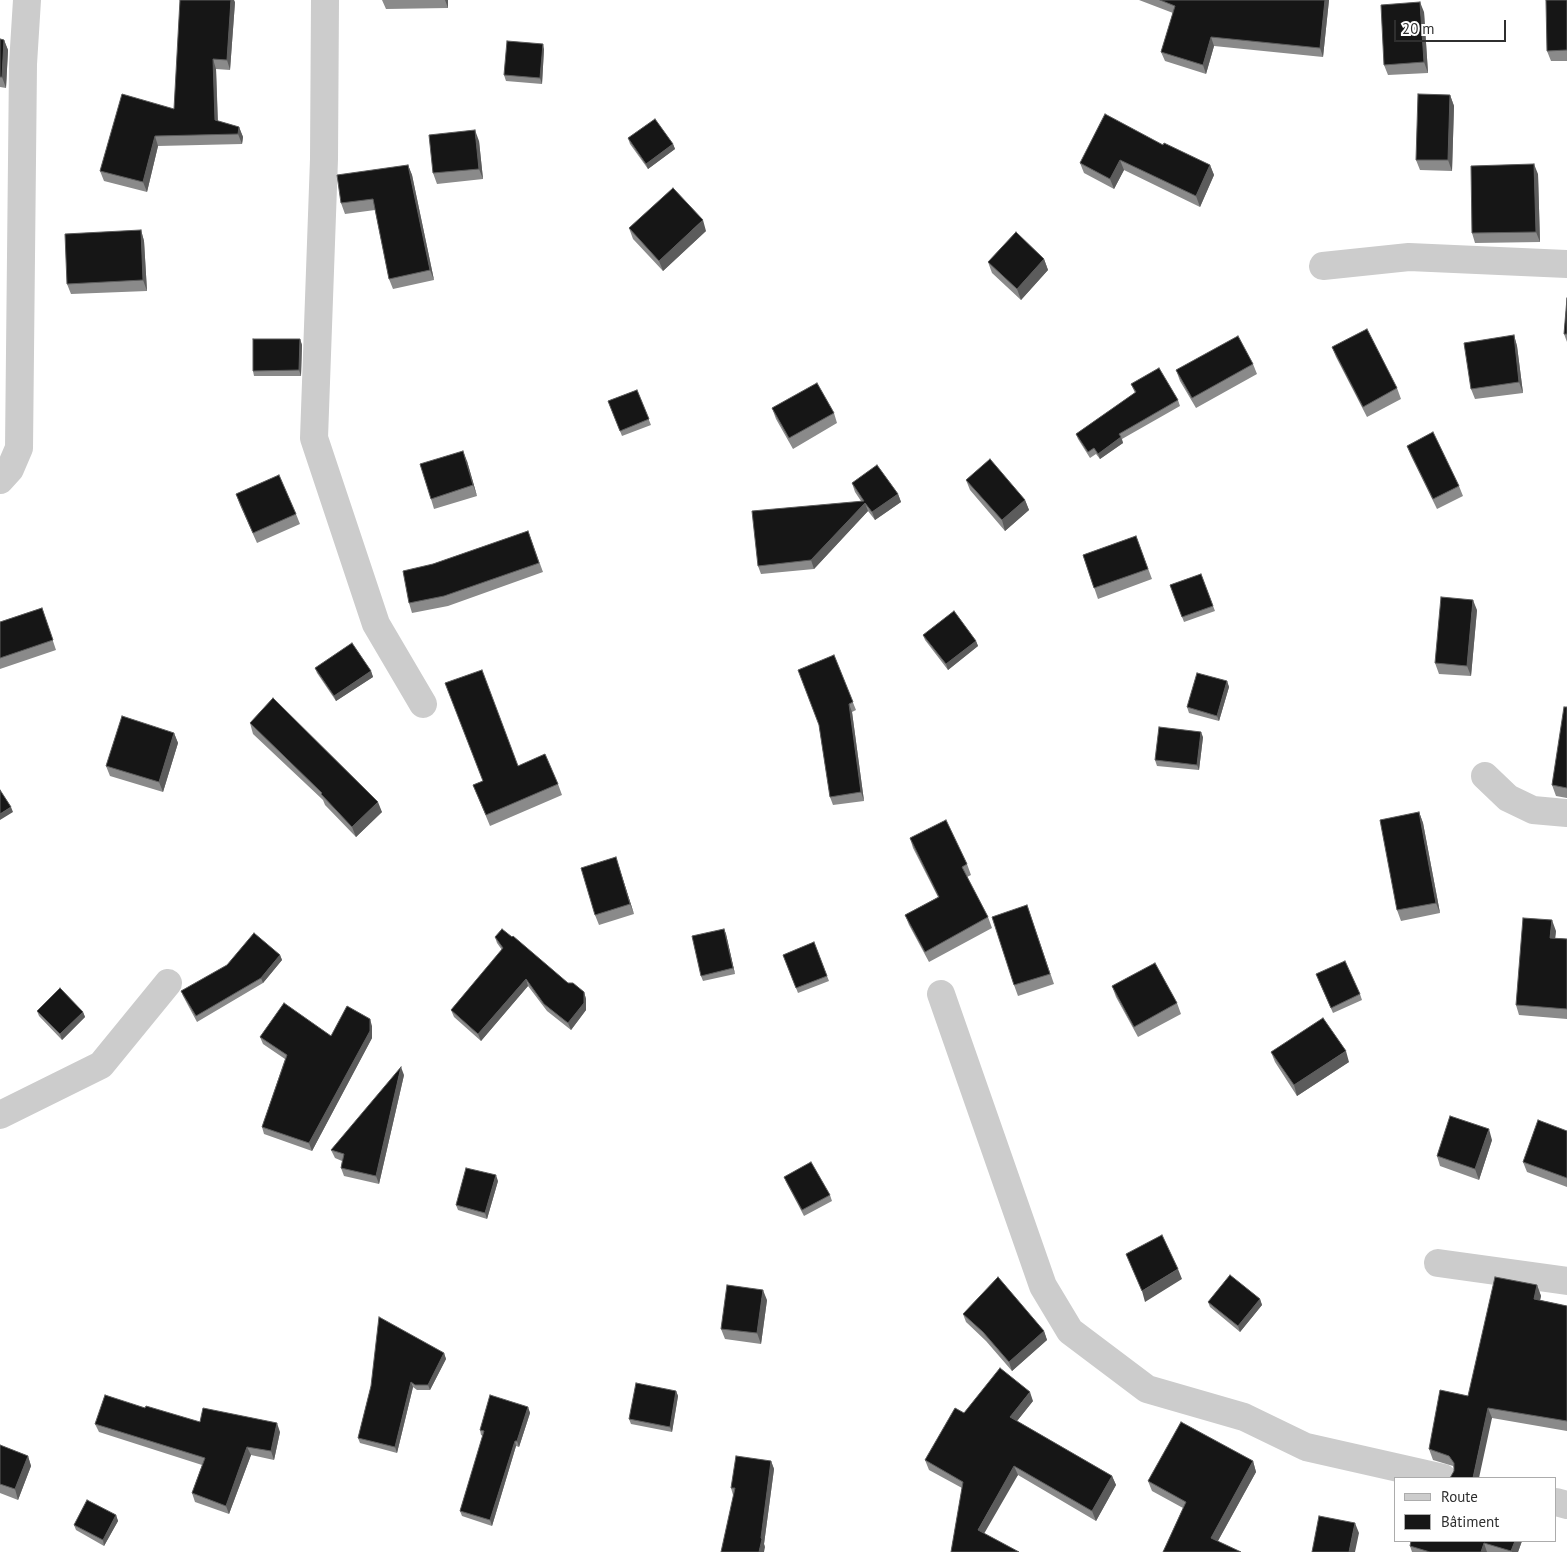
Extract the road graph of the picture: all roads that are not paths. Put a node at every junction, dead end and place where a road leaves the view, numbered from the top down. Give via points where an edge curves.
1 (27, 0) edge
2 (325, 0) edge
3 (1567, 264) edge
4 (1323, 266) dead end
5 (0, 480) edge
6 (423, 704) dead end
7 (1484, 776) dead end
8 (1567, 813) edge
9 (168, 983) dead end
10 (941, 994) dead end
11 (0, 1115) edge
12 (1438, 1263) dead end
13 (1567, 1281) edge
14 (1439, 1477) edge

1 - 5 street via 23,64 19,448 10,469
2 - 6 street via 324,159 314,438 376,624
3 - 4 street via 1409,257
7 - 8 street via 1508,798 1533,810
9 - 11 street via 101,1065
10 - 14 street via 1044,1286 1070,1331 1147,1389 1244,1417 1306,1447
12 - 13 street

